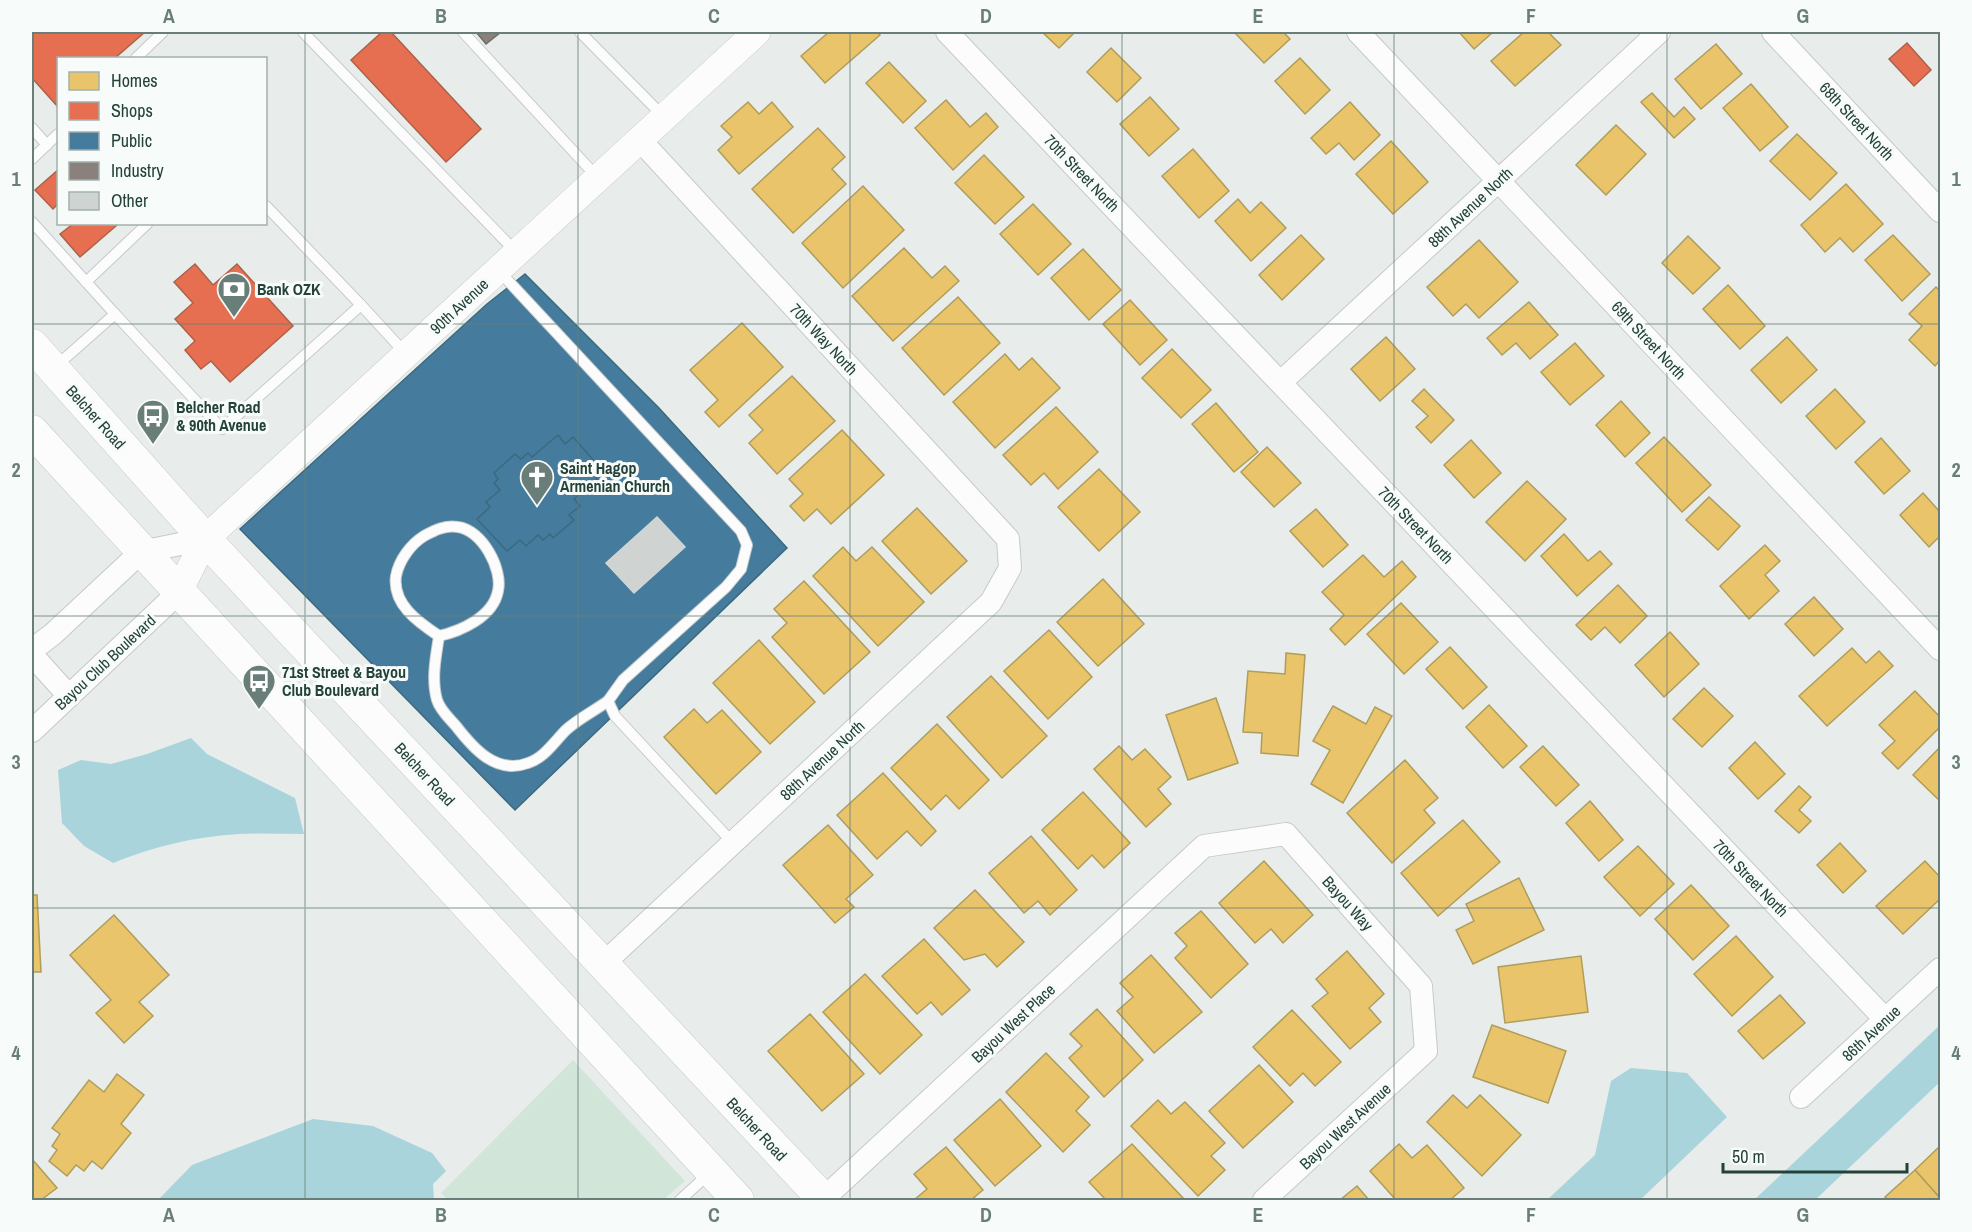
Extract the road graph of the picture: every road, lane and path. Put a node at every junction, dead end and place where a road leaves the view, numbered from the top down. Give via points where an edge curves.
1 (163, 32) edge
2 (303, 32) edge
3 (463, 32) edge
4 (580, 32) edge
5 (758, 32) edge
6 (947, 32) edge
7 (1358, 32) edge
8 (1659, 32) edge
9 (1773, 32) edge
10 (137, 57) edge
11 (664, 117) junction
12 (32, 128) edge
13 (57, 135) edge
14 (640, 140) junction
15 (47, 145) junction
16 (32, 159) edge
17 (599, 178) junction
18 (1499, 180) junction
19 (267, 207) edge
20 (1941, 211) edge
21 (32, 222) edge
22 (146, 225) edge
23 (507, 262) junction
24 (86, 282) junction
25 (361, 305) junction
26 (115, 314) junction
27 (32, 345) edge
28 (406, 354) junction
29 (53, 369) junction
30 (1281, 382) junction
31 (32, 431) edge
32 (205, 539) junction
33 (1008, 539) joint
34 (141, 552) junction
35 (178, 593) junction
36 (439, 636) junction
37 (1941, 649) edge
38 (32, 650) edge
39 (32, 655) edge
40 (69, 696) junction
41 (608, 701) junction
42 (32, 731) edge
43 (733, 843) junction
44 (1204, 846) joint
45 (603, 964) junction
46 (1941, 969) edge
47 (1886, 1019) junction
48 (1426, 1051) joint
49 (1801, 1097) dead end
50 (711, 1172) junction
51 (680, 1200) edge
52 (738, 1200) edge
53 (823, 1200) edge
54 (1264, 1200) edge

1 - 10 lane
2 - 23 lane
3 - 17 lane
4 - 11 lane
5 - 11 street, 90th Avenue
6 - 30 street, 70th Street North
7 - 18 street, 69th Street North
8 - 18 street, 88th Avenue North
9 - 20 street, 68th Street North
11 - 14 street, 90th Avenue
12 - 15 lane
13 - 15 lane
14 - 17 street, 90th Avenue
14 - 33 street, 70th Way North
15 - 16 lane
17 - 23 street, 90th Avenue
18 - 30 street, 88th Avenue North
18 - 37 street, 69th Street North
19 - 25 lane
21 - 24 lane
22 - 24 lane
23 - 28 street, 90th Avenue
23 - 41 lane via 741,531 747,545 741,569 726,587 623,680
24 - 26 lane
25 - 26 lane via 222,429
25 - 28 lane
26 - 29 lane
27 - 29 main road, Belcher Road
28 - 32 street, 90th Avenue
29 - 32 main road, Belcher Road
30 - 47 street, 70th Street North
31 - 34 main road
32 - 34 street
32 - 35 street, 90th Avenue
32 - 45 main road, Belcher Road
33 - 43 street, 88th Avenue North via 1010,568 991,602
34 - 35 main road
34 - 38 street
35 - 40 street, Bayou Club Boulevard
35 - 50 main road
36 - 36 lane via 407,611 399,599 396,578 401,560 418,540 439,528 459,527 476,534 494,560 498,591 490,607 474,621 456,632
36 - 41 lane via 434,674 437,700 475,750 492,762 509,766 536,760 567,729
39 - 40 street
40 - 42 street, Bayou Club Boulevard
41 - 43 lane via 615,716
43 - 45 street, 88th Avenue North
44 - 48 street, Bayou Way via 1286,834 1421,986
44 - 53 street, Bayou West Place
45 - 53 main road, Belcher Road
46 - 47 street, 86th Avenue
47 - 49 street, 86th Avenue
48 - 54 street, Bayou West Avenue
50 - 51 lane
50 - 52 main road

